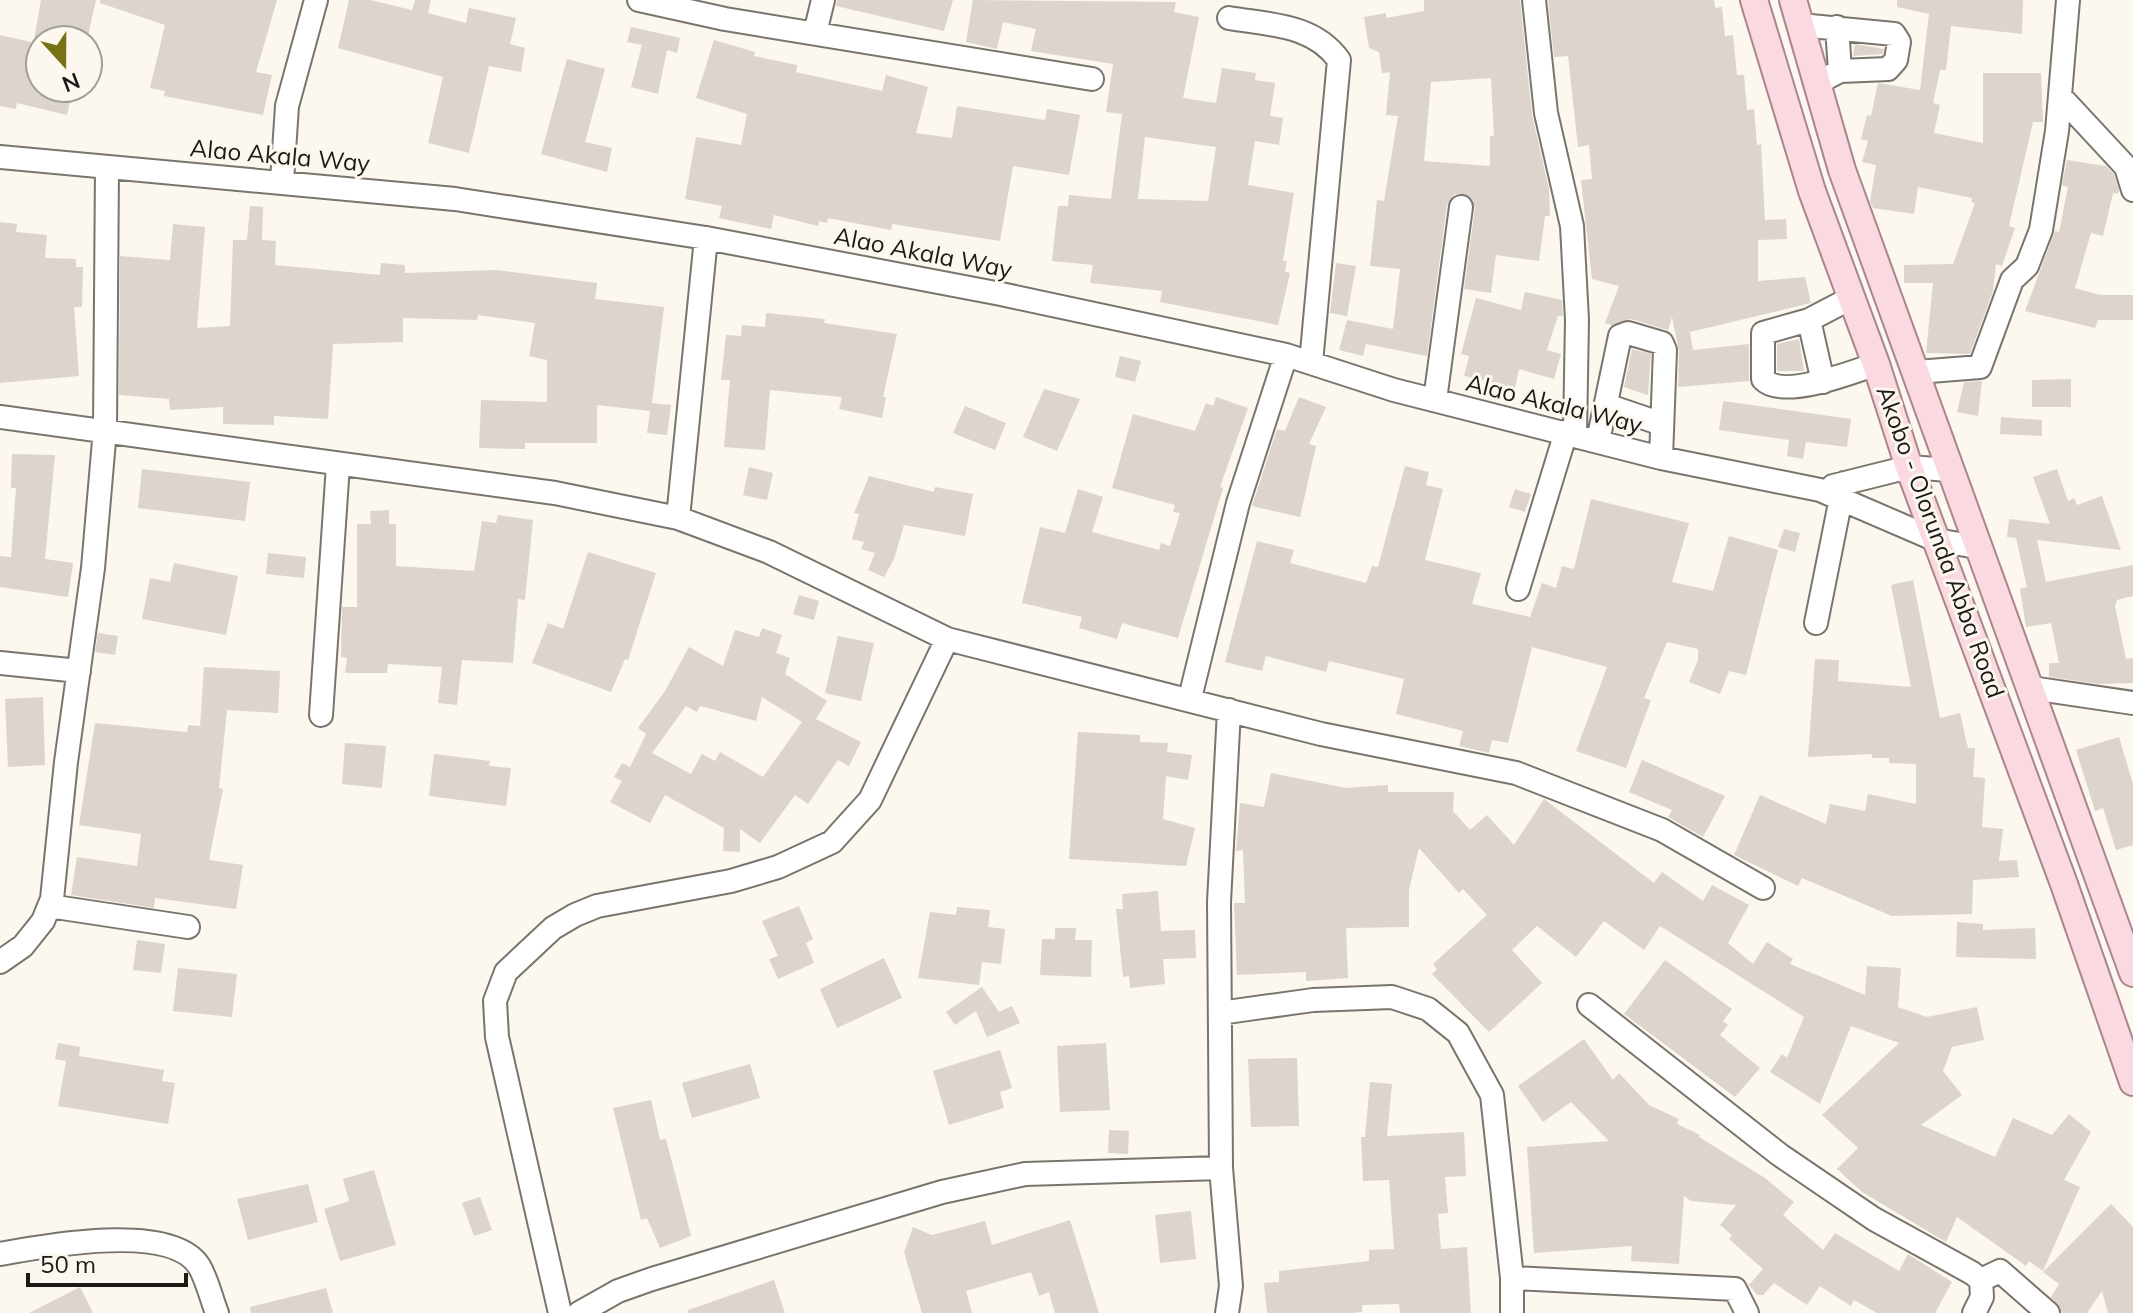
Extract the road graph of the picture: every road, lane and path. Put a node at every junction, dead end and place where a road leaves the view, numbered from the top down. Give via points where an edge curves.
1 (316, 0) edge
2 (639, 0) edge
3 (823, 0) edge
4 (1534, 0) edge
5 (1754, 0) edge
6 (2068, 0) edge
7 (1797, 12) edge
8 (1229, 18) dead end
9 (1837, 27) junction
10 (815, 33) junction
11 (1828, 77) junction
12 (1092, 79) dead end
13 (2060, 96) junction
14 (0, 157) edge
15 (107, 168) junction
16 (282, 181) junction
17 (2133, 190) edge
18 (1461, 207) dead end
19 (706, 238) junction
20 (1851, 298) junction
21 (1809, 320) junction
22 (1286, 355) junction
23 (1311, 363) junction
24 (1876, 364) junction
25 (1917, 372) junction
26 (1823, 382) junction
27 (1435, 400) junction
28 (1606, 405) junction
29 (0, 417) edge
30 (1662, 424) junction
31 (105, 429) junction
32 (1570, 433) junction
33 (1598, 441) junction
34 (1661, 458) junction
35 (338, 465) junction
36 (1909, 467) junction
37 (1949, 470) junction
38 (1843, 491) junction
39 (678, 518) junction
40 (1936, 540) junction
41 (1977, 547) junction
42 (1518, 589) dead end
43 (1816, 623) dead end
44 (947, 639) junction
45 (0, 663) edge
46 (79, 671) junction
47 (2031, 688) junction
48 (1190, 698) junction
49 (2133, 703) edge
50 (1229, 710) junction
51 (321, 715) dead end
52 (1763, 888) dead end
53 (49, 906) junction
54 (188, 927) dead end
55 (0, 962) edge
56 (2133, 973) edge
57 (1589, 1005) dead end
58 (1220, 1013) junction
59 (2133, 1082) edge
60 (1221, 1168) junction
61 (0, 1254) edge
62 (1512, 1278) junction
63 (1981, 1280) junction
64 (217, 1313) edge
65 (560, 1313) edge
66 (579, 1313) edge
67 (1227, 1313) edge
68 (1512, 1313) edge
69 (1747, 1313) edge
70 (1974, 1313) edge
71 (2048, 1313) edge

1 - 16 street via 287,106
2 - 10 street
3 - 10 street
4 - 32 street via 1546,113 1572,226 1577,320
5 - 20 main road, Akobo - Olorunda Abba Road via 1789,122
6 - 13 street
7 - 9 street
7 - 11 main road, Akobo - Olorunda Abba Road
8 - 23 street via 1298,29 1321,41 1339,60
9 - 11 street
9 - 11 street via 1894,34 1899,42 1896,60 1888,69
10 - 12 street
11 - 25 main road, Akobo - Olorunda Abba Road via 1842,170
13 - 17 street via 2126,167
13 - 25 street via 2041,230 2027,266 2012,280 1980,367
14 - 15 street, Alao Akala Way
15 - 16 street, Alao Akala Way
15 - 31 street
16 - 19 street, Alao Akala Way via 455,199
18 - 27 street
19 - 22 street, Alao Akala Way
19 - 39 street
20 - 21 street
20 - 24 main road, Akobo - Olorunda Abba Road
21 - 26 street
21 - 26 street via 1763,333 1763,379 1777,387
22 - 23 street, Alao Akala Way
22 - 48 street via 1238,503
23 - 27 street, Alao Akala Way
24 - 26 street
24 - 36 main road, Akobo - Olorunda Abba Road
25 - 37 main road, Akobo - Olorunda Abba Road
27 - 32 street, Alao Akala Way
28 - 30 street
28 - 30 street via 1620,336 1628,333 1662,343
28 - 33 street
29 - 31 street
30 - 34 street
31 - 35 street
31 - 46 street
32 - 33 street, Alao Akala Way
32 - 42 street
33 - 34 street, Alao Akala Way
34 - 38 street, Alao Akala Way
35 - 39 street via 555,493
35 - 51 street
36 - 37 street, Alao Akala Way
36 - 38 street, Alao Akala Way
36 - 40 main road, Akobo - Olorunda Abba Road
37 - 41 main road, Akobo - Olorunda Abba Road
38 - 40 street
38 - 43 street
39 - 44 street via 769,552
40 - 41 street
40 - 59 main road, Akobo - Olorunda Abba Road
41 - 47 main road, Akobo - Olorunda Abba Road
44 - 48 street
44 - 65 street via 870,800 832,842 731,881 597,906 553,928 506,972 495,1001 497,1037
45 - 46 street
46 - 53 street
47 - 49 street
47 - 56 main road, Akobo - Olorunda Abba Road
48 - 50 street
50 - 52 street via 1516,773 1662,830
50 - 58 street via 1219,902
53 - 54 street
53 - 55 street via 23,946
57 - 63 street via 1780,1155 1874,1219
58 - 60 street
58 - 62 street via 1313,1000 1392,997 1428,1009 1458,1033 1492,1095
60 - 66 street via 1025,1174 942,1192 652,1279
60 - 67 street via 1231,1286
61 - 64 street via 126,1240 172,1248 198,1265
62 - 68 street
62 - 69 street via 1735,1289
63 - 70 street via 1982,1297
63 - 71 street via 2000,1271

